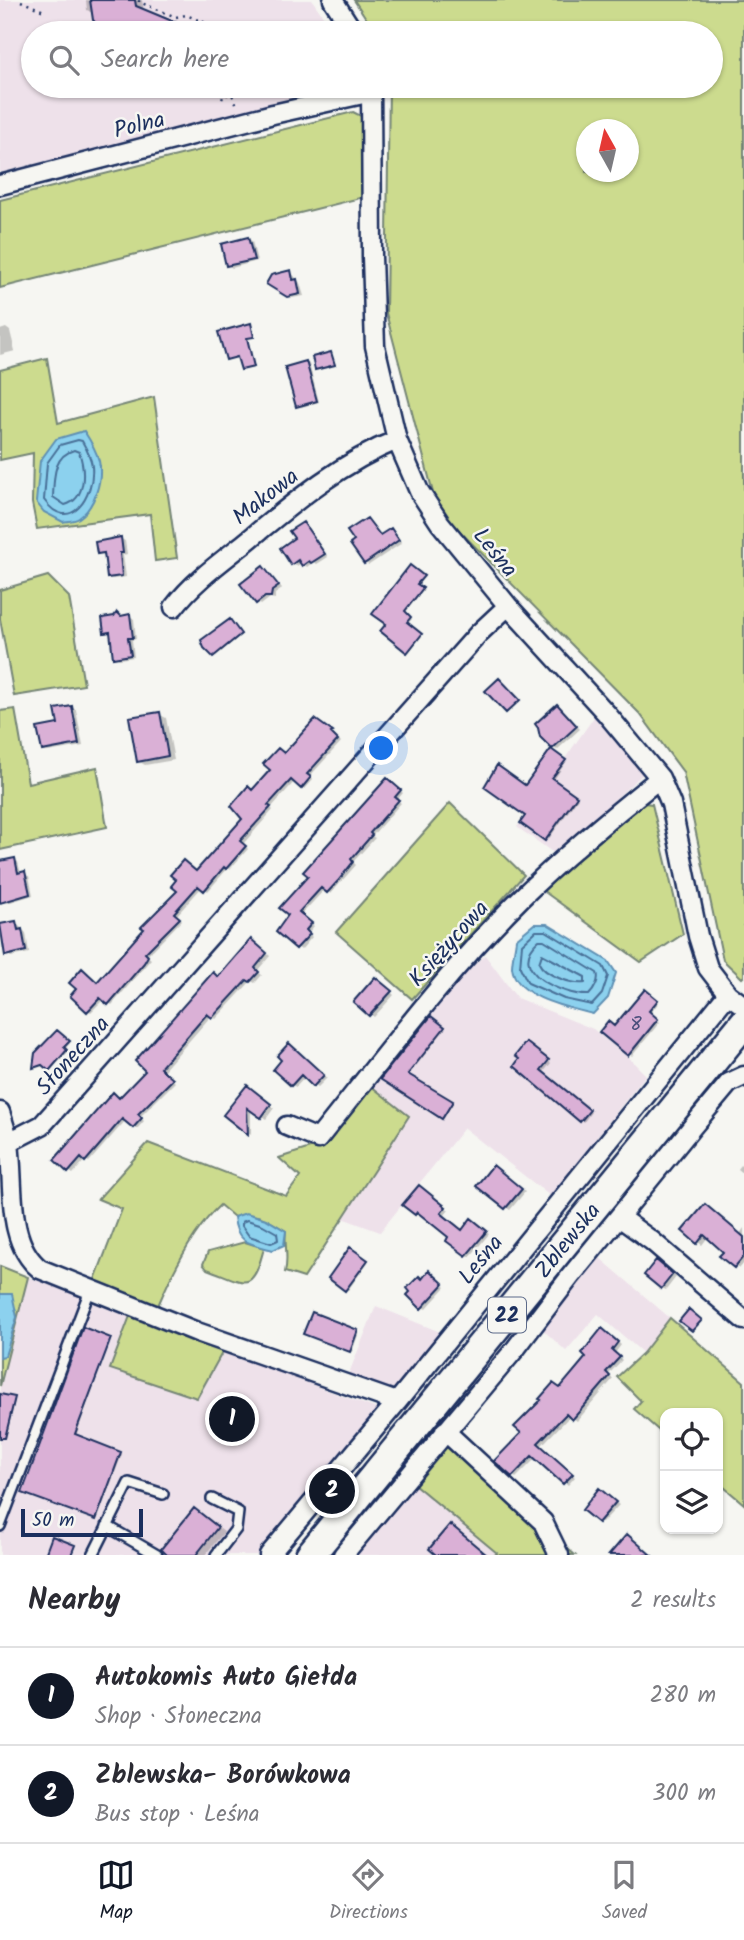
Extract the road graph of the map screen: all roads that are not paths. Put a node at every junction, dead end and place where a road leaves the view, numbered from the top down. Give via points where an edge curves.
1 (334, 0) edge
2 (347, 21) edge
3 (336, 98) edge
4 (372, 98) edge
5 (0, 185) edge
6 (397, 440) junction
7 (508, 606) junction
8 (174, 607) dead end
9 (660, 778) junction
10 (728, 994) junction
11 (744, 1006) edge
12 (744, 1023) edge
13 (744, 1076) edge
14 (0, 1112) edge
15 (287, 1126) dead end
16 (9, 1142) junction
17 (619, 1217) junction
18 (90, 1290) junction
19 (744, 1320) edge
20 (397, 1402) junction
21 (445, 1431) junction
22 (163, 1494) dead end
23 (212, 1499) dead end
24 (0, 1526) edge
25 (107, 1526) junction
26 (93, 1555) edge
27 (157, 1555) edge
28 (216, 1555) edge
29 (270, 1555) edge
30 (310, 1555) edge
31 (343, 1555) edge
32 (559, 1555) edge

1 - 2 street
3 - 5 street, Polna
4 - 6 street, Leśna via 375,346
6 - 7 street, Leśna via 419,491 440,523
6 - 8 street, Makowa via 339,470 290,505 202,577
7 - 9 street, Leśna
7 - 16 street, Słoneczna via 42,1125
9 - 10 street, Leśna via 671,803 708,968
9 - 15 street, Księżycowa via 520,900 442,984 318,1139
10 - 11 street, Leśna
10 - 20 street, Leśna
12 - 30 main road, Zblewska / 22
13 - 17 street, Zblewska via 729,1083
14 - 16 street
16 - 18 street via 13,1203 27,1255 47,1273
17 - 19 street
17 - 21 street, Zblewska
18 - 20 street
18 - 24 lane
20 - 29 street, Leśna
21 - 31 street, Zblewska
21 - 32 street via 543,1522
22 - 25 lane via 129,1483
23 - 28 lane via 238,1512 236,1530
25 - 26 lane
25 - 27 lane

